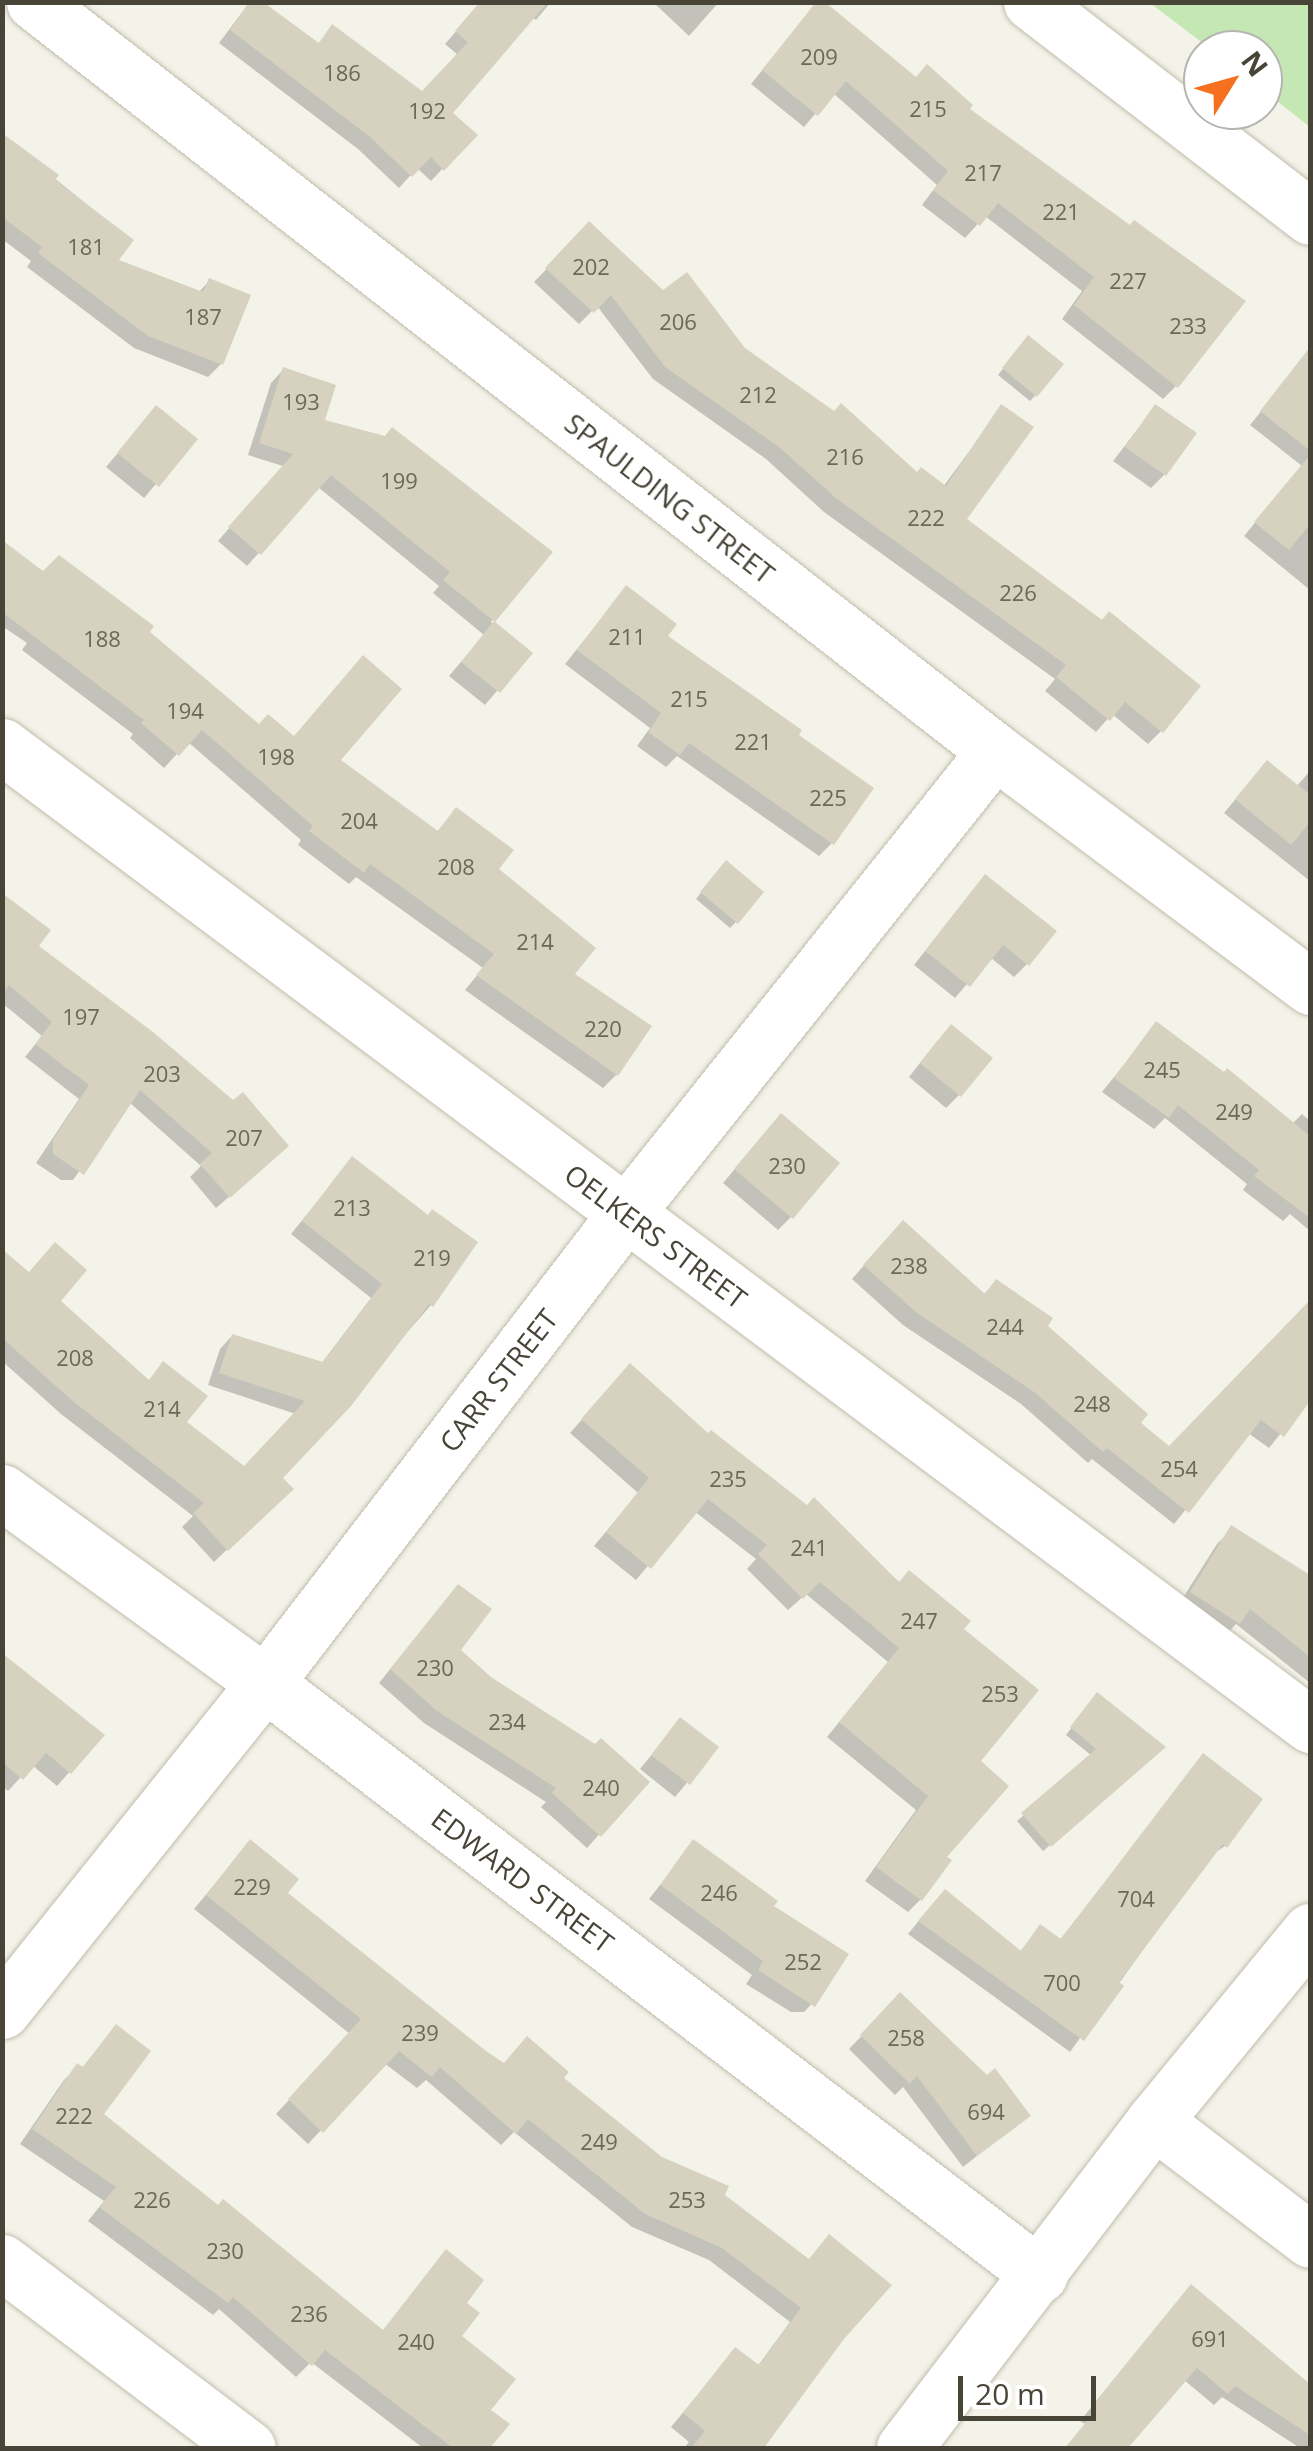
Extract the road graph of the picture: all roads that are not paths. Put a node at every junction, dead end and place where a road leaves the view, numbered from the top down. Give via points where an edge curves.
1 (34, 2) edge
2 (1031, 2) edge
3 (1310, 218) edge
4 (2, 746) edge
5 (995, 751) junction
6 (1310, 986) edge
7 (626, 1214) junction
8 (2, 1492) edge
9 (265, 1683) junction
10 (1310, 1725) edge
11 (1310, 1931) edge
12 (2, 2011) edge
13 (1154, 2121) junction
14 (1310, 2240) edge
15 (2, 2262) edge
16 (1040, 2274) junction
17 (248, 2448) edge
18 (904, 2448) edge

1 - 5 street, SPAULDING STREET
2 - 3 street
4 - 7 street, OELKERS STREET
5 - 6 street, SPAULDING STREET
5 - 7 street, CARR STREET
7 - 9 street, CARR STREET
7 - 10 street, OELKERS STREET
8 - 9 street, EDWARD STREET
9 - 12 street, CARR STREET
9 - 16 street, EDWARD STREET
11 - 13 street
13 - 14 street
13 - 16 street
15 - 17 street
16 - 18 street

